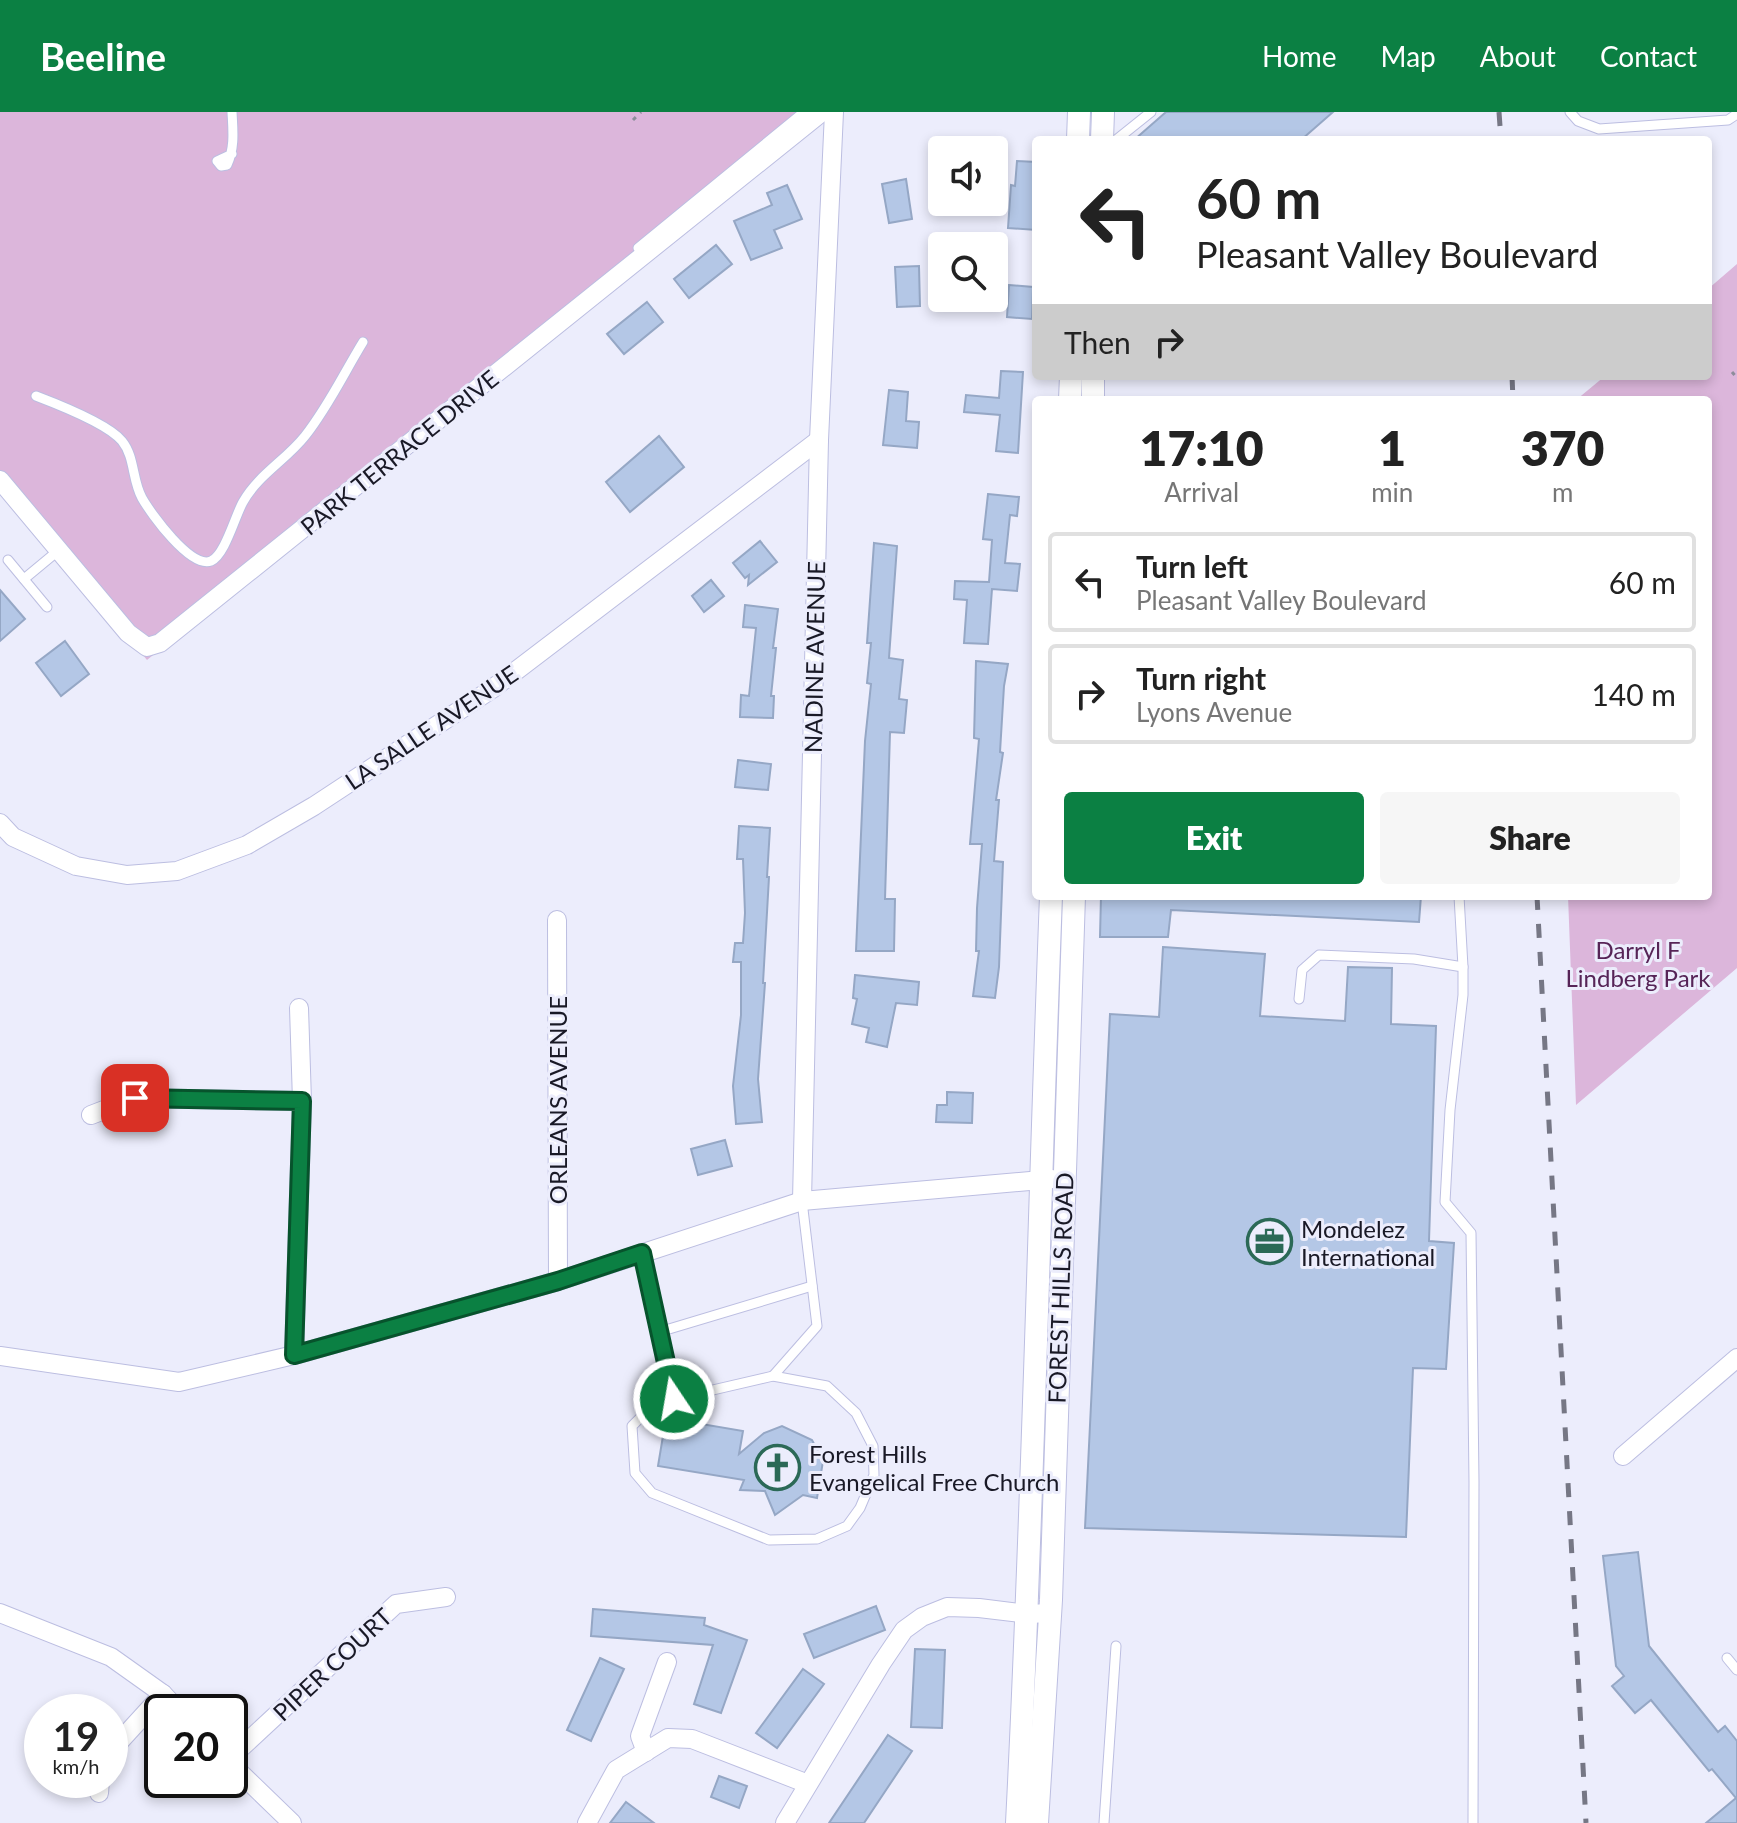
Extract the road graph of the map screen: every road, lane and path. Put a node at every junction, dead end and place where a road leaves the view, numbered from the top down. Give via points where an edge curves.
1 (232, 112) edge
2 (641, 112) edge
3 (804, 112) edge
4 (822, 112) edge
5 (834, 112) edge
6 (1079, 112) edge
7 (1103, 112) edge
8 (1151, 112) edge
9 (1570, 112) edge
10 (1737, 114) edge
11 (633, 120) dead end
12 (1078, 136) edge
13 (1113, 136) edge
14 (1118, 136) edge
15 (232, 154) dead end
16 (363, 342) dead end
17 (1732, 372) dead end
18 (1737, 378) edge
19 (36, 396) dead end
20 (819, 440) junction
21 (0, 468) edge
22 (0, 480) edge
23 (59, 550) junction
24 (8, 560) dead end
25 (24, 579) junction
26 (47, 607) dead end
27 (0, 823) edge
28 (1051, 900) edge
29 (1074, 900) edge
30 (1459, 900) edge
31 (557, 920) dead end
32 (1463, 967) junction
33 (1299, 999) dead end
34 (299, 1008) dead end
35 (302, 1101) junction
36 (91, 1115) dead end
37 (1063, 1178) junction
38 (1040, 1180) junction
39 (802, 1201) junction
40 (642, 1253) junction
41 (558, 1281) junction
42 (812, 1286) junction
43 (659, 1332) junction
44 (294, 1355) junction
45 (0, 1356) edge
46 (1737, 1358) edge
47 (773, 1376) junction
48 (674, 1399) junction
49 (1623, 1456) dead end
50 (446, 1597) dead end
51 (0, 1613) edge
52 (1039, 1613) junction
53 (1116, 1646) dead end
54 (1727, 1658) dead end
55 (667, 1662) dead end
56 (1737, 1670) edge
57 (163, 1694) edge
58 (144, 1715) edge
59 (128, 1732) edge
60 (248, 1743) edge
61 (646, 1752) junction
62 (248, 1778) edge
63 (808, 1784) junction
64 (292, 1823) edge
65 (587, 1823) edge
66 (785, 1823) edge
67 (1017, 1823) edge
68 (1037, 1823) edge
69 (1104, 1823) edge
70 (1473, 1823) edge

1 - 15 lane
2 - 11 path
3 - 21 lane via 160,640 148,643 139,636
4 - 23 street, PARK TERRACE DRIVE via 160,643 147,647 128,633
5 - 20 street, NADINE AVENUE
6 - 12 street
7 - 13 street
8 - 14 lane
9 - 10 lane via 1599,129 1728,120
16 - 19 lane via 304,437 252,488 217,556 205,562 178,544 142,498 121,440
17 - 18 path
20 - 27 street, LA SALLE AVENUE via 492,689 247,845 177,871 127,875 76,866 13,837
20 - 39 street, NADINE AVENUE
22 - 23 street, PARK TERRACE DRIVE
23 - 25 lane
24 - 25 lane
25 - 26 lane
28 - 38 street, FOREST HILLS ROAD
29 - 37 street, FOREST HILLS ROAD
30 - 32 lane
31 - 41 street, ORLEANS AVENUE
32 - 33 lane via 1319,955 1302,970
32 - 70 lane via 1445,1202 1471,1233
34 - 35 street
35 - 36 street via 135,1098
35 - 44 street
37 - 38 street
37 - 52 street, FOREST HILLS ROAD
38 - 39 street
38 - 52 street, FOREST HILLS ROAD
39 - 40 street
39 - 42 lane
40 - 41 street
40 - 43 lane
41 - 44 street
42 - 43 lane
42 - 47 lane via 817,1326
43 - 48 lane
44 - 45 street via 179,1382
46 - 49 street
47 - 48 lane
47 - 48 lane via 827,1386 856,1413 873,1446 874,1475 860,1508 847,1526 817,1539 769,1540 652,1493 635,1473 632,1426 649,1409
50 - 60 street, PIPER COURT via 396,1604
51 - 57 street via 111,1657
52 - 63 street via 947,1607 904,1630
52 - 67 street, FOREST HILLS ROAD
52 - 68 street, FOREST HILLS ROAD
53 - 69 lane
54 - 56 lane
55 - 61 street via 640,1736
58 - 59 street
61 - 63 street via 668,1738 692,1739
61 - 65 street via 616,1770
62 - 64 street
63 - 66 street

